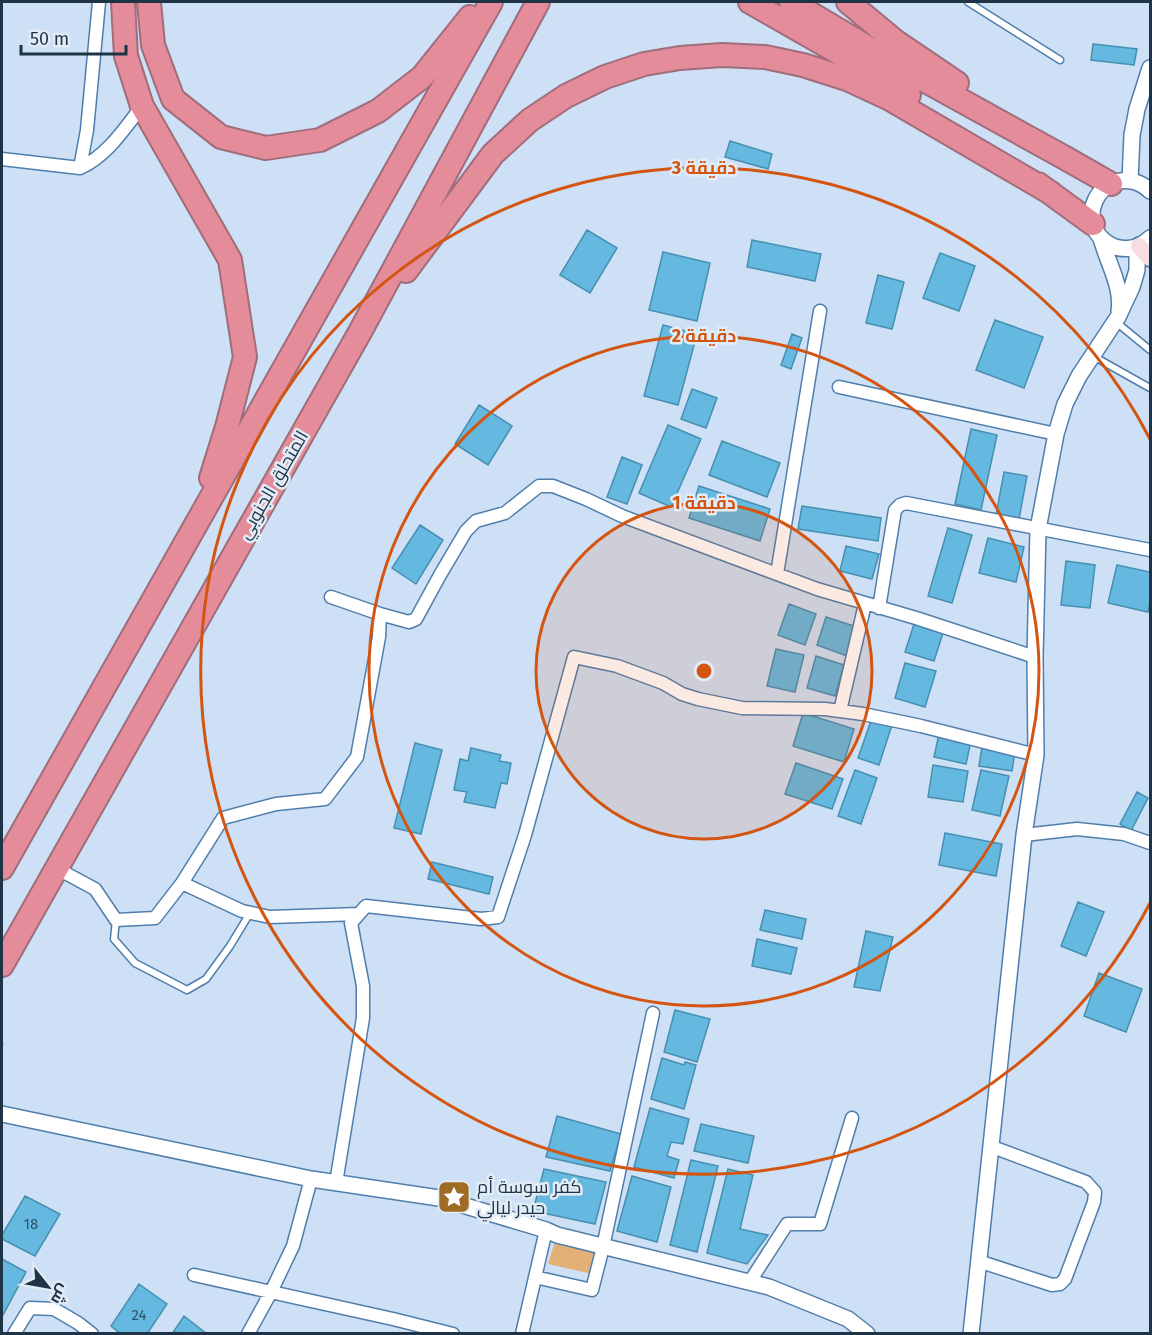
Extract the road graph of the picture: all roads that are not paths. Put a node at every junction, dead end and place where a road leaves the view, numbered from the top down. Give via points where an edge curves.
1 (99, 2) edge
2 (123, 2) edge
3 (149, 2) edge
4 (482, 2) edge
5 (491, 2) edge
6 (538, 2) edge
7 (750, 2) edge
8 (791, 2) edge
9 (848, 2) edge
10 (968, 2) edge
11 (1060, 60) dead end
12 (1150, 68) edge
13 (142, 106) junction
14 (2, 159) edge
15 (1067, 159) junction
16 (80, 168) junction
17 (1120, 182) junction
18 (1150, 191) edge
19 (1051, 193) junction
20 (1097, 231) junction
21 (1144, 248) edge
22 (820, 311) dead end
23 (1117, 319) junction
24 (360, 332) junction
25 (1150, 350) edge
26 (1093, 356) junction
27 (839, 387) dead end
28 (1150, 388) edge
29 (1056, 434) junction
30 (199, 520) junction
31 (1038, 529) junction
32 (1150, 550) edge
33 (777, 574) junction
34 (331, 597) dead end
35 (865, 604) junction
36 (879, 608) junction
37 (380, 614) junction
38 (1035, 657) junction
39 (840, 711) junction
40 (1036, 755) junction
41 (1024, 835) junction
42 (1150, 843) edge
43 (2, 868) edge
44 (56, 868) junction
45 (182, 883) junction
46 (250, 912) junction
47 (360, 914) junction
48 (116, 920) junction
49 (2, 965) edge
50 (653, 1013) dead end
51 (2, 1113) edge
52 (852, 1118) dead end
53 (990, 1146) junction
54 (311, 1179) junction
55 (336, 1183) junction
56 (546, 1230) junction
57 (603, 1247) junction
58 (978, 1261) junction
59 (194, 1275) dead end
60 (535, 1277) junction
61 (749, 1283) junction
62 (271, 1292) junction
63 (15, 1334) edge
64 (92, 1334) edge
65 (248, 1334) edge
66 (453, 1334) edge
67 (522, 1334) edge
68 (867, 1334) edge
69 (971, 1334) edge

1 - 16 street
2 - 13 highway via 126,56
3 - 4 highway via 153,45 173,99 221,137 266,148 320,140 378,111 422,77
5 - 30 highway
6 - 24 highway, المتحلق الجنوبي
7 - 19 highway via 895,85
8 - 15 highway
9 - 15 highway via 895,41
10 - 11 lane
12 - 17 street
13 - 16 street via 116,140
13 - 30 highway via 230,260 245,357
14 - 16 street
15 - 17 highway
17 - 18 street via 1140,183
17 - 20 street via 1103,189 1093,205
19 - 20 highway
19 - 24 highway via 890,99 803,65 765,57 722,55 644,64 605,76 566,96 515,133 493,154
20 - 21 street via 1117,248
20 - 23 street via 1118,285 1121,301
21 - 23 street
22 - 33 street
23 - 25 lane
23 - 26 street
24 - 44 highway, المتحلق الجنوبي
26 - 28 lane
26 - 29 street via 1065,404
27 - 29 street
29 - 31 street
30 - 43 highway
31 - 32 street
31 - 36 street via 900,505 895,510
31 - 38 street
33 - 35 street
33 - 37 street via 553,486 539,486 505,513 476,521 466,531 416,619 409,622
34 - 37 street
35 - 36 street
35 - 39 street
36 - 38 street
37 - 45 street via 357,757 325,799 276,804 223,818
38 - 40 street
39 - 40 street via 921,726
39 - 47 street via 742,708 682,694 617,666 574,657 498,917 481,920 366,906
40 - 41 street
41 - 42 street via 1077,829 1124,834
41 - 53 street
44 - 48 street via 95,889
44 - 49 highway, المتحلق الجنوبي
45 - 46 street
45 - 48 street via 155,918
46 - 47 street via 270,916
46 - 48 lane via 206,979 187,990 135,963 114,939
47 - 55 street via 351,923 363,986 363,1018
50 - 57 street
51 - 54 street
52 - 61 street via 820,1224 787,1224
53 - 58 street
53 - 58 street via 1086,1182 1095,1192 1094,1202 1060,1284 1052,1285
54 - 55 street
54 - 62 street via 293,1246
55 - 56 street via 439,1198
56 - 57 street
56 - 60 street
57 - 60 street via 592,1290
57 - 61 street
58 - 69 street
59 - 62 street
60 - 67 street
61 - 68 street via 769,1287 848,1319
62 - 65 street
62 - 66 street
63 - 64 street via 30,1308 54,1309

